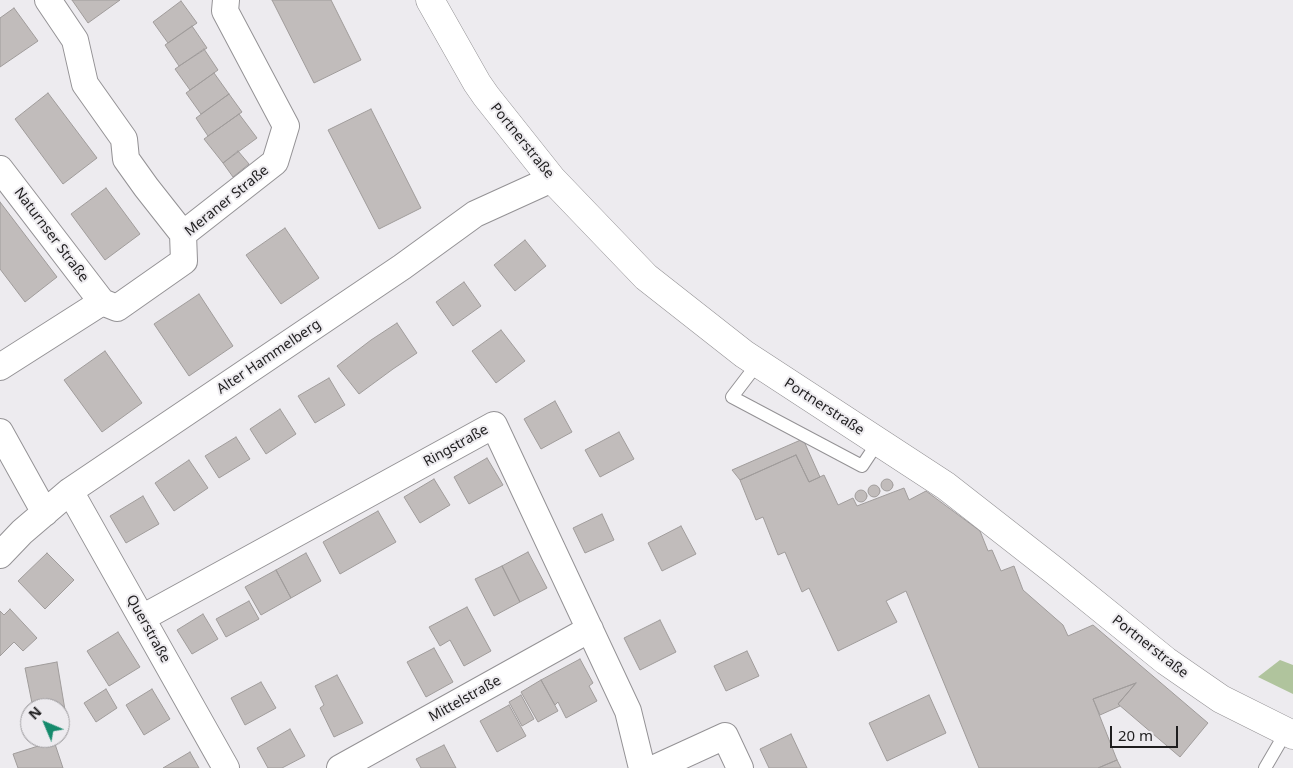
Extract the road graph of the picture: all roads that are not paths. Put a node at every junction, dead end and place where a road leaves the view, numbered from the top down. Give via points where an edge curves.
1 (48, 0) edge
2 (226, 0) edge
3 (430, 0) edge
4 (0, 169) edge
5 (552, 179) junction
6 (182, 234) junction
7 (102, 302) junction
8 (758, 363) junction
9 (0, 367) edge
10 (0, 432) edge
11 (878, 442) junction
12 (70, 491) junction
13 (45, 513) junction
14 (0, 555) edge
15 (142, 618) junction
16 (590, 629) junction
17 (1290, 734) edge
18 (226, 768) edge
19 (340, 768) edge
20 (642, 768) edge
21 (655, 768) edge
22 (740, 768) edge
23 (1265, 768) edge

1 - 6 street via 75,40 85,84 124,139 126,159
2 - 6 street, Meraner Straße via 225,11 286,126 275,162
3 - 5 street, Portnerstraße via 477,83
4 - 7 street, Naturnser Straße
5 - 8 street, Portnerstraße via 646,277
5 - 12 street, Alter Hammelberg via 475,214 402,267
6 - 7 street, Meraner Straße via 184,261 117,308
7 - 9 street
8 - 11 street, Portnerstraße
8 - 11 lane via 732,398 862,466
10 - 13 street
11 - 17 street, Portnerstraße via 946,486 1166,661 1221,699
12 - 13 street, Alter Hammelberg
12 - 15 street, Querstraße
13 - 14 street, Alter Hammelberg
15 - 16 street, Ringstraße via 494,425
15 - 18 street, Querstraße
16 - 19 street, Mittelstraße
16 - 20 street, Ringstraße via 628,711
17 - 23 lane
21 - 22 street via 725,736

